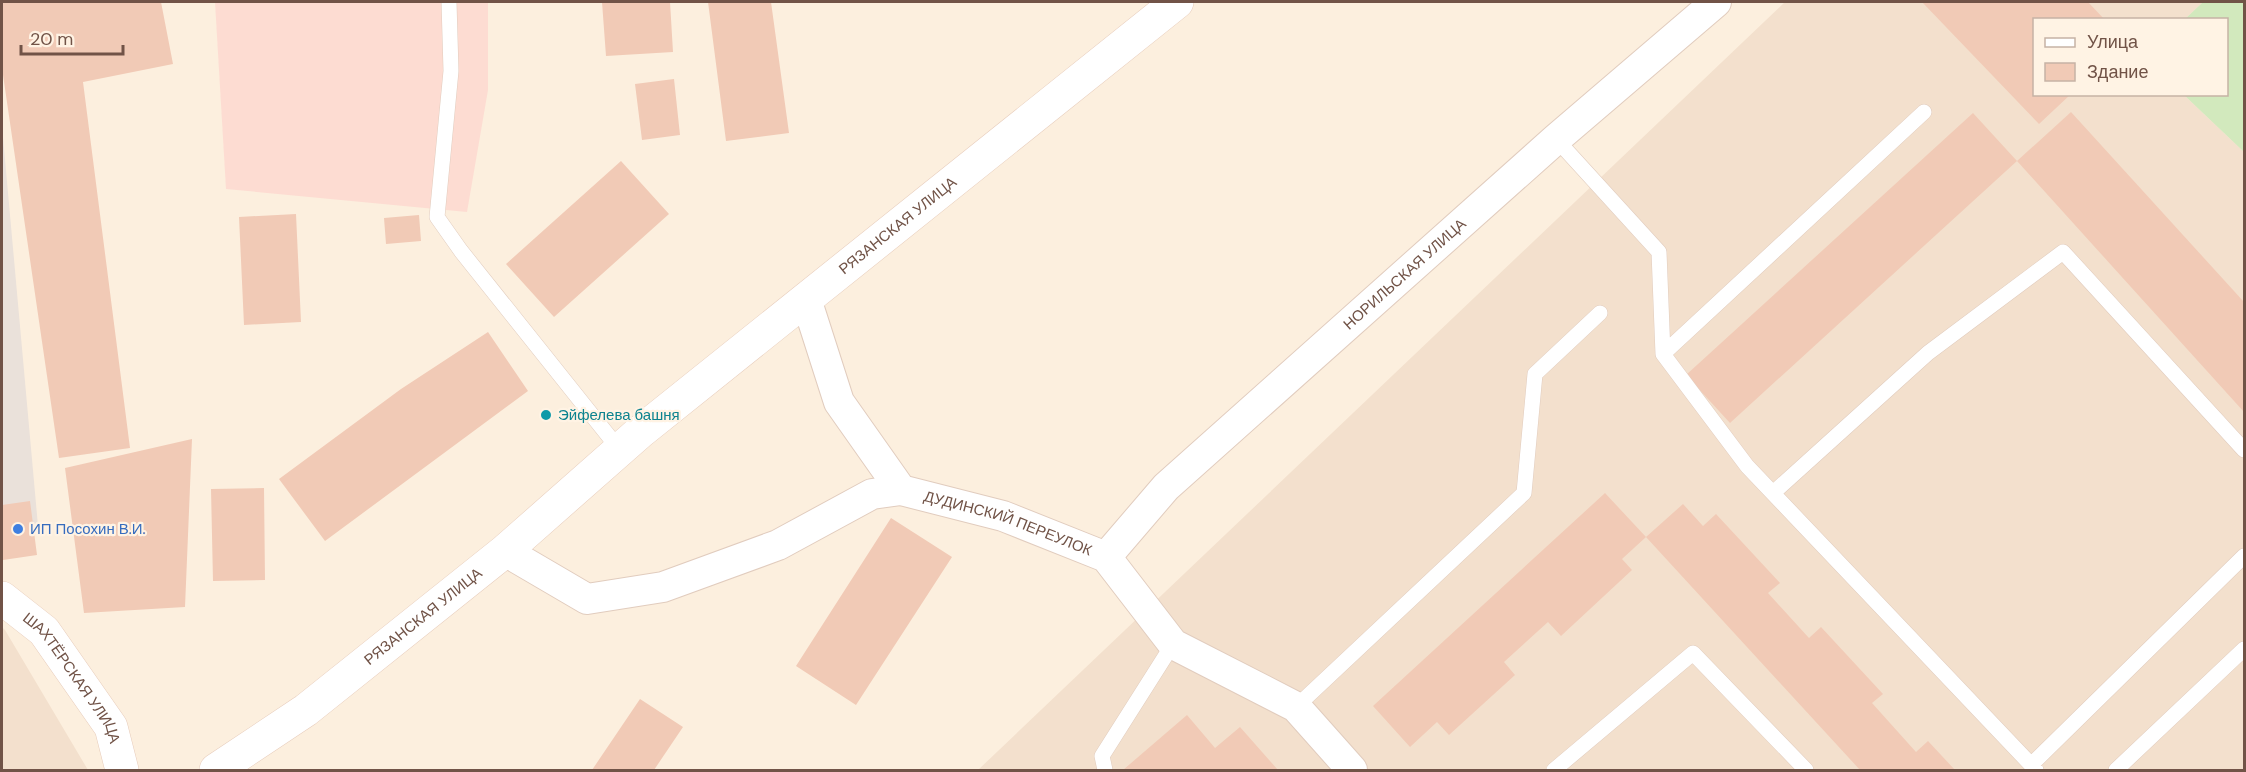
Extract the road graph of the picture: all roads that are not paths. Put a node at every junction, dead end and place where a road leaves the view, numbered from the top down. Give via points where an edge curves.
1 (448, 2) edge
2 (1177, 2) edge
3 (1716, 2) edge
4 (1924, 112) dead end
5 (1556, 139) junction
6 (806, 299) junction
7 (1600, 313) dead end
8 (1663, 354) junction
9 (619, 449) junction
10 (2244, 450) edge
11 (901, 490) junction
12 (1773, 493) junction
13 (505, 550) junction
14 (2244, 556) edge
15 (1106, 557) junction
16 (2, 598) edge
17 (1173, 644) junction
18 (2244, 649) edge
19 (1296, 707) junction
20 (2034, 767) edge
21 (122, 771) edge
22 (216, 771) edge
23 (1104, 771) edge
24 (1352, 771) edge
25 (1554, 771) edge
26 (1806, 771) edge
27 (2116, 771) edge

1 - 9 lane via 451,71 437,217
2 - 6 street, РЯЗАНСКАЯ УЛИЦА
3 - 5 street, НОРИЛЬСКАЯ УЛИЦА
4 - 8 lane
5 - 8 lane via 1659,252
5 - 15 street, НОРИЛЬСКАЯ УЛИЦА via 1166,487
6 - 9 street, РЯЗАНСКАЯ УЛИЦА
6 - 11 street via 839,402
7 - 19 lane via 1535,374 1524,493
8 - 12 lane
9 - 13 street, РЯЗАНСКАЯ УЛИЦА
10 - 12 lane via 2063,252 1929,353
11 - 13 street via 872,494 778,545 663,587 587,599
11 - 15 street, ДУДИНСКИЙ ПЕРЕУЛОК via 1003,516
12 - 20 lane
13 - 22 street, РЯЗАНСКАЯ УЛИЦА via 306,710
14 - 20 lane
15 - 17 street, ДУДИНСКИЙ ПЕРЕУЛОК
16 - 21 street, ШАХТЁРСКАЯ УЛИЦА via 44,631 105,718
17 - 19 street, ДУДИНСКИЙ ПЕРЕУЛОК
17 - 23 lane via 1102,756
18 - 27 lane
19 - 24 street, ДУДИНСКИЙ ПЕРЕУЛОК
25 - 26 lane via 1693,653

